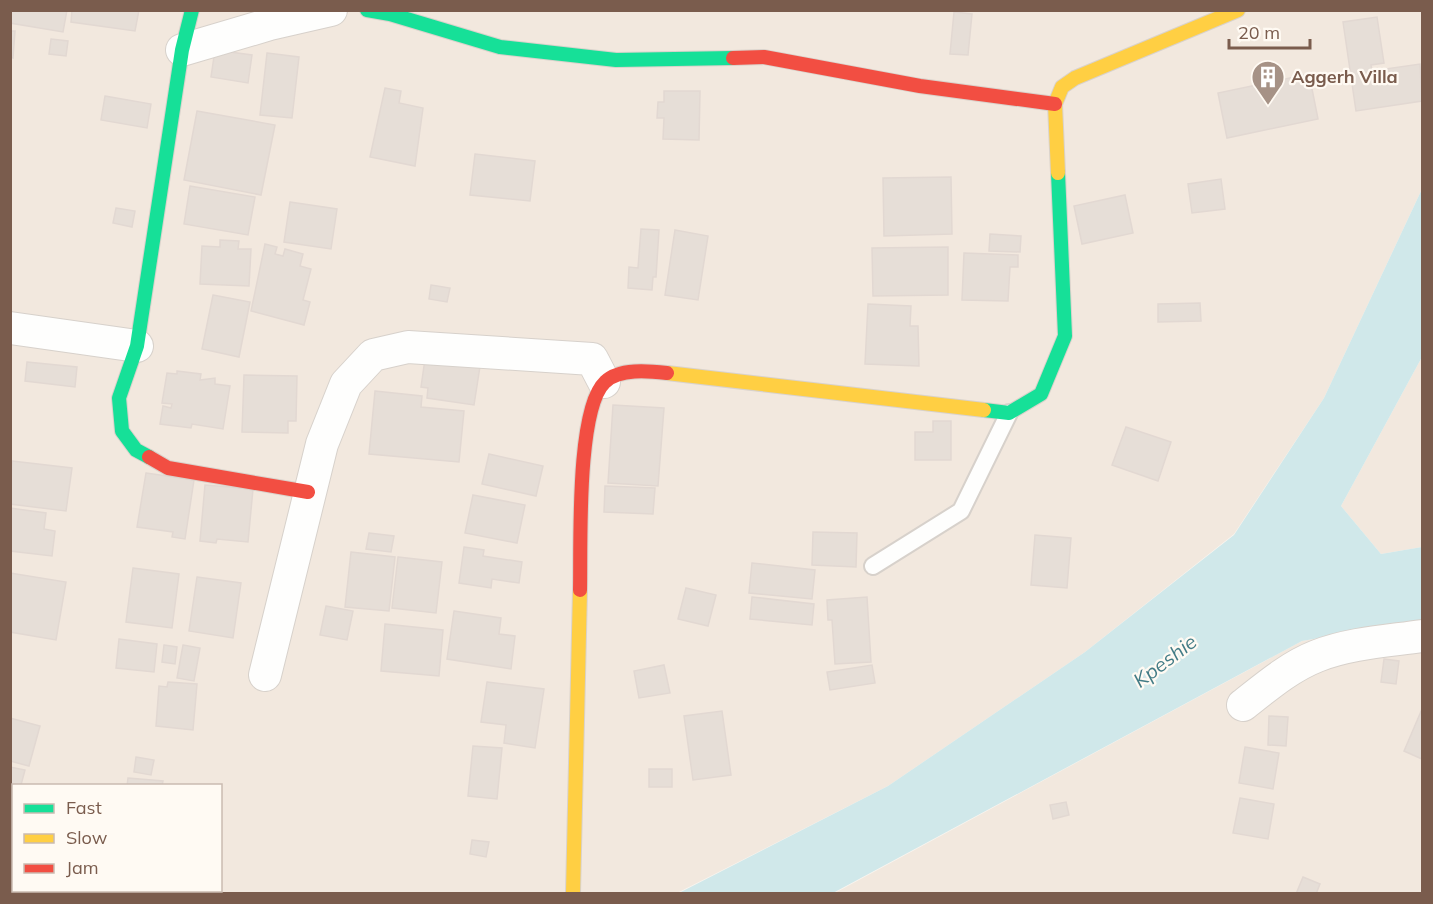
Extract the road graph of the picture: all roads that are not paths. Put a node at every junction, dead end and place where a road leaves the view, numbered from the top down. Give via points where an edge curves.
1 (192, 10) edge
2 (331, 10) edge
3 (367, 10) edge
4 (1238, 10) edge
5 (182, 50) junction
6 (1055, 105) junction
7 (10, 328) edge
8 (137, 346) junction
9 (604, 382) junction
10 (1009, 413) junction
11 (308, 492) junction
12 (873, 566) dead end
13 (1422, 636) edge
14 (265, 675) dead end
15 (1243, 705) dead end
16 (573, 893) edge

1 - 5 street
2 - 5 street
3 - 6 street via 500,47 616,60 764,57 920,86
4 - 6 street via 1075,78 1062,87
5 - 8 street
6 - 10 street via 1065,336 1041,394
7 - 8 street
8 - 11 street via 119,398 122,431 136,450 168,468
9 - 10 street via 620,373 658,372
9 - 11 street via 592,359 408,347 373,355 346,384
9 - 16 street via 587,422 583,469
10 - 12 lane via 961,511
11 - 14 street
13 - 15 street via 1317,656

